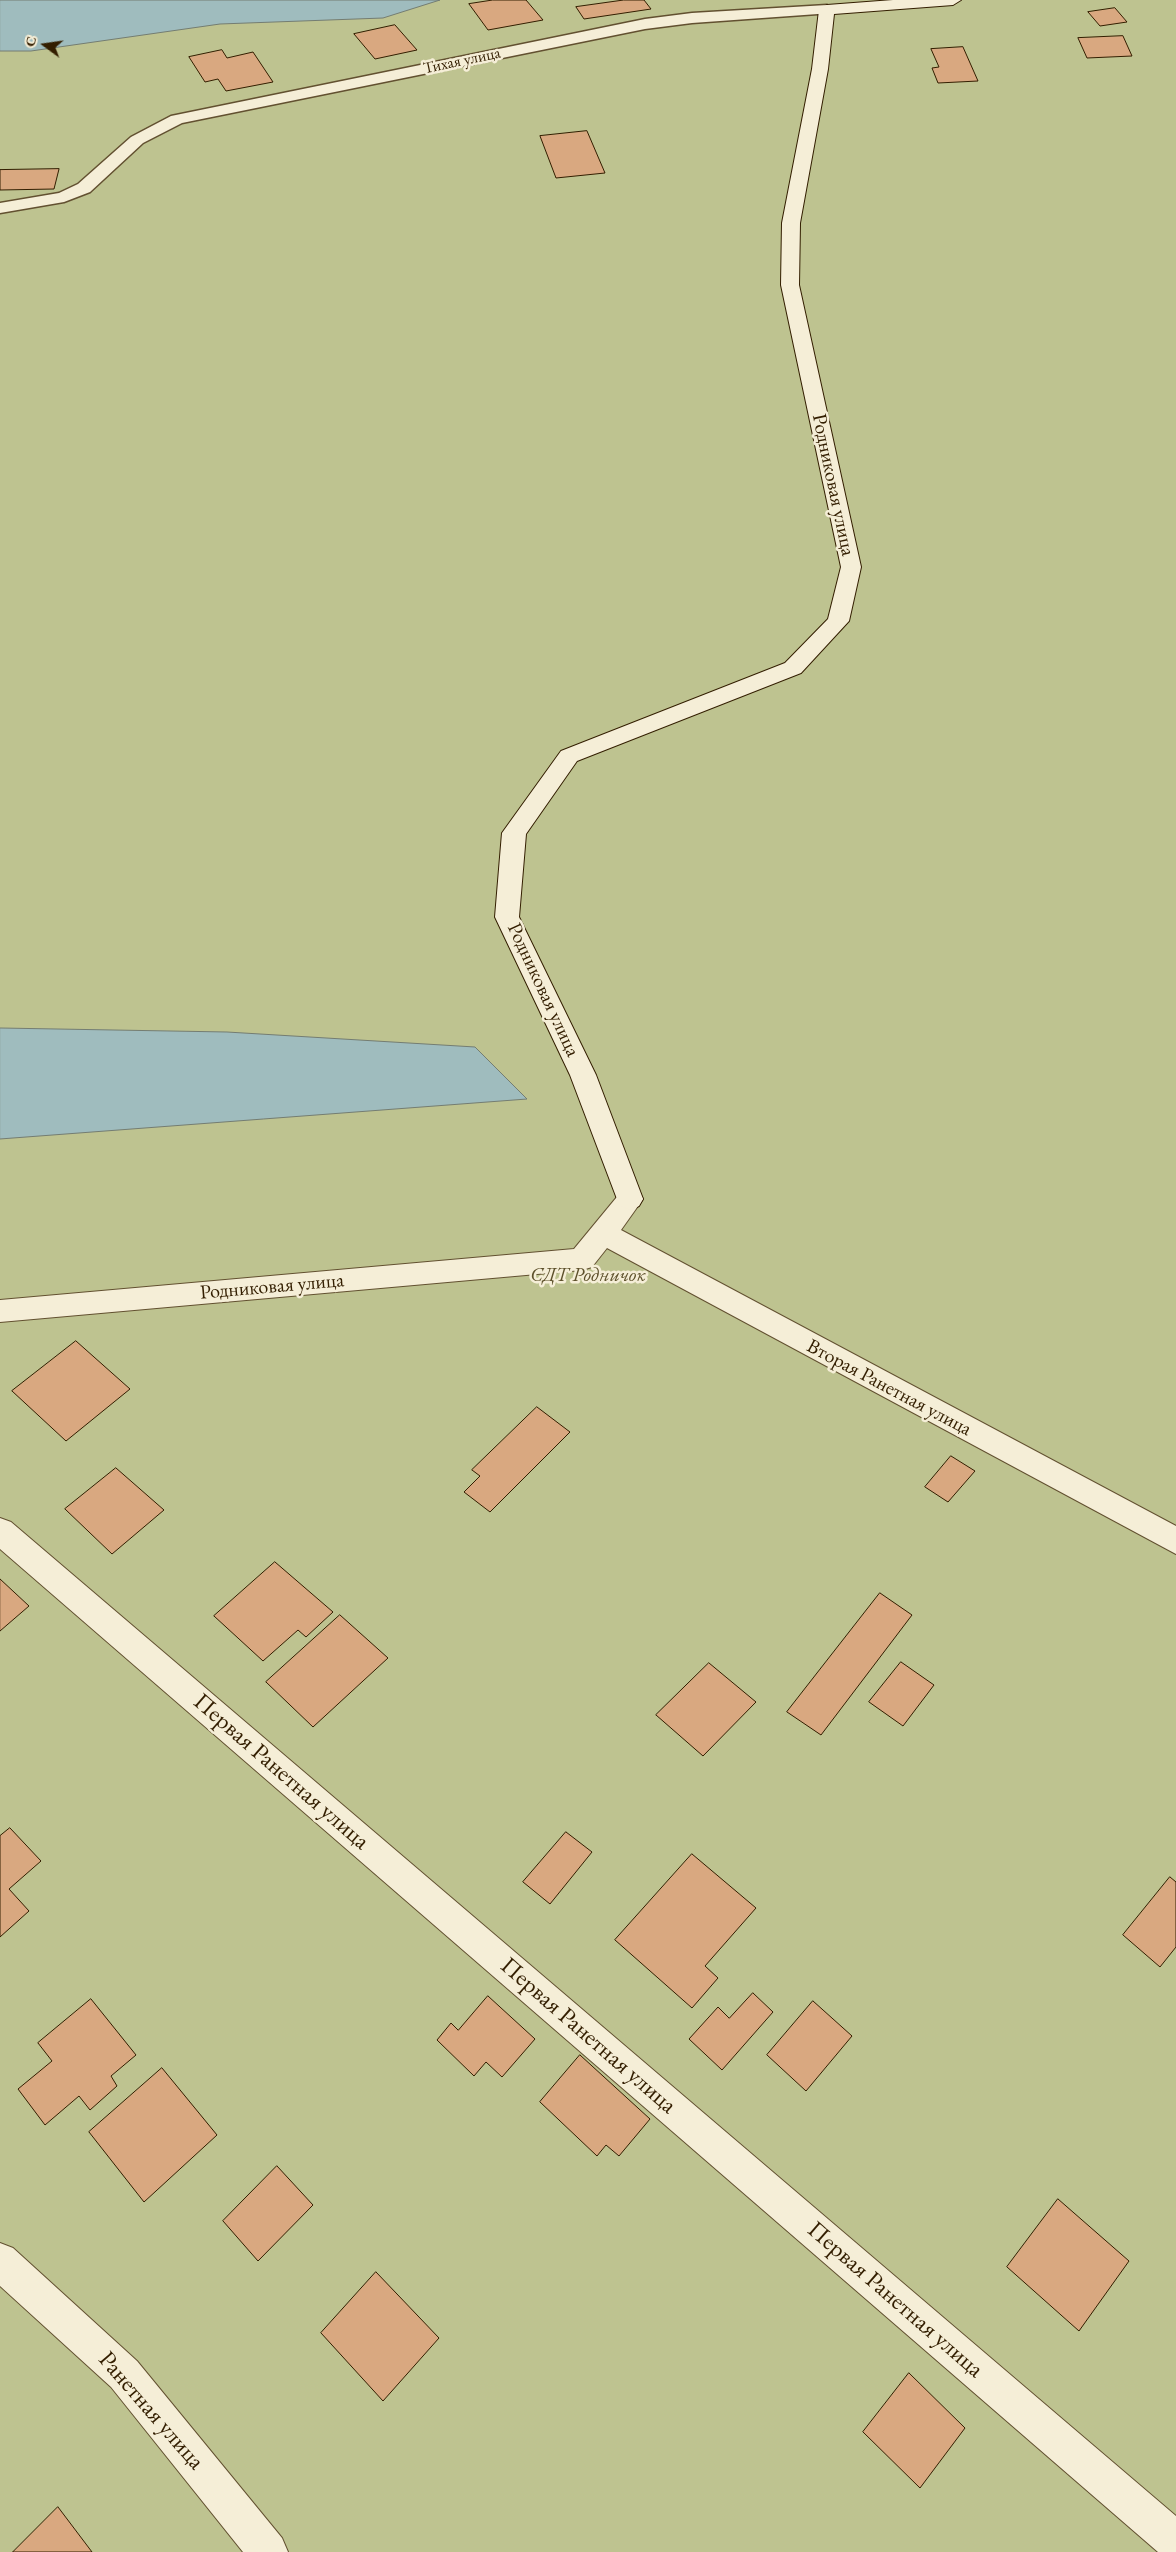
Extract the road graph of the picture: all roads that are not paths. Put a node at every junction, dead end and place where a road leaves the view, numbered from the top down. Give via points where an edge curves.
1 (953, 0) edge
2 (827, 10) junction
3 (0, 208) edge
4 (603, 1233) junction
5 (0, 1311) edge
6 (0, 1530) edge
7 (1176, 1541) edge
8 (0, 2261) edge
9 (1176, 2542) edge
10 (268, 2552) edge

1 - 2 street, Тихая улица
2 - 3 lane, Тихая улица via 645,24 178,119 137,140 84,188 38,203
2 - 4 street, Родниковая улица via 820,69 791,223 790,285 851,567 838,621 793,668 569,756 514,833 507,917 583,1075 630,1198
4 - 5 street, Родниковая улица via 582,1259
4 - 7 street, Вторая Ранетная улица
6 - 9 street, Первая Ранетная улица
8 - 10 street, Ранетная улица via 124,2374

